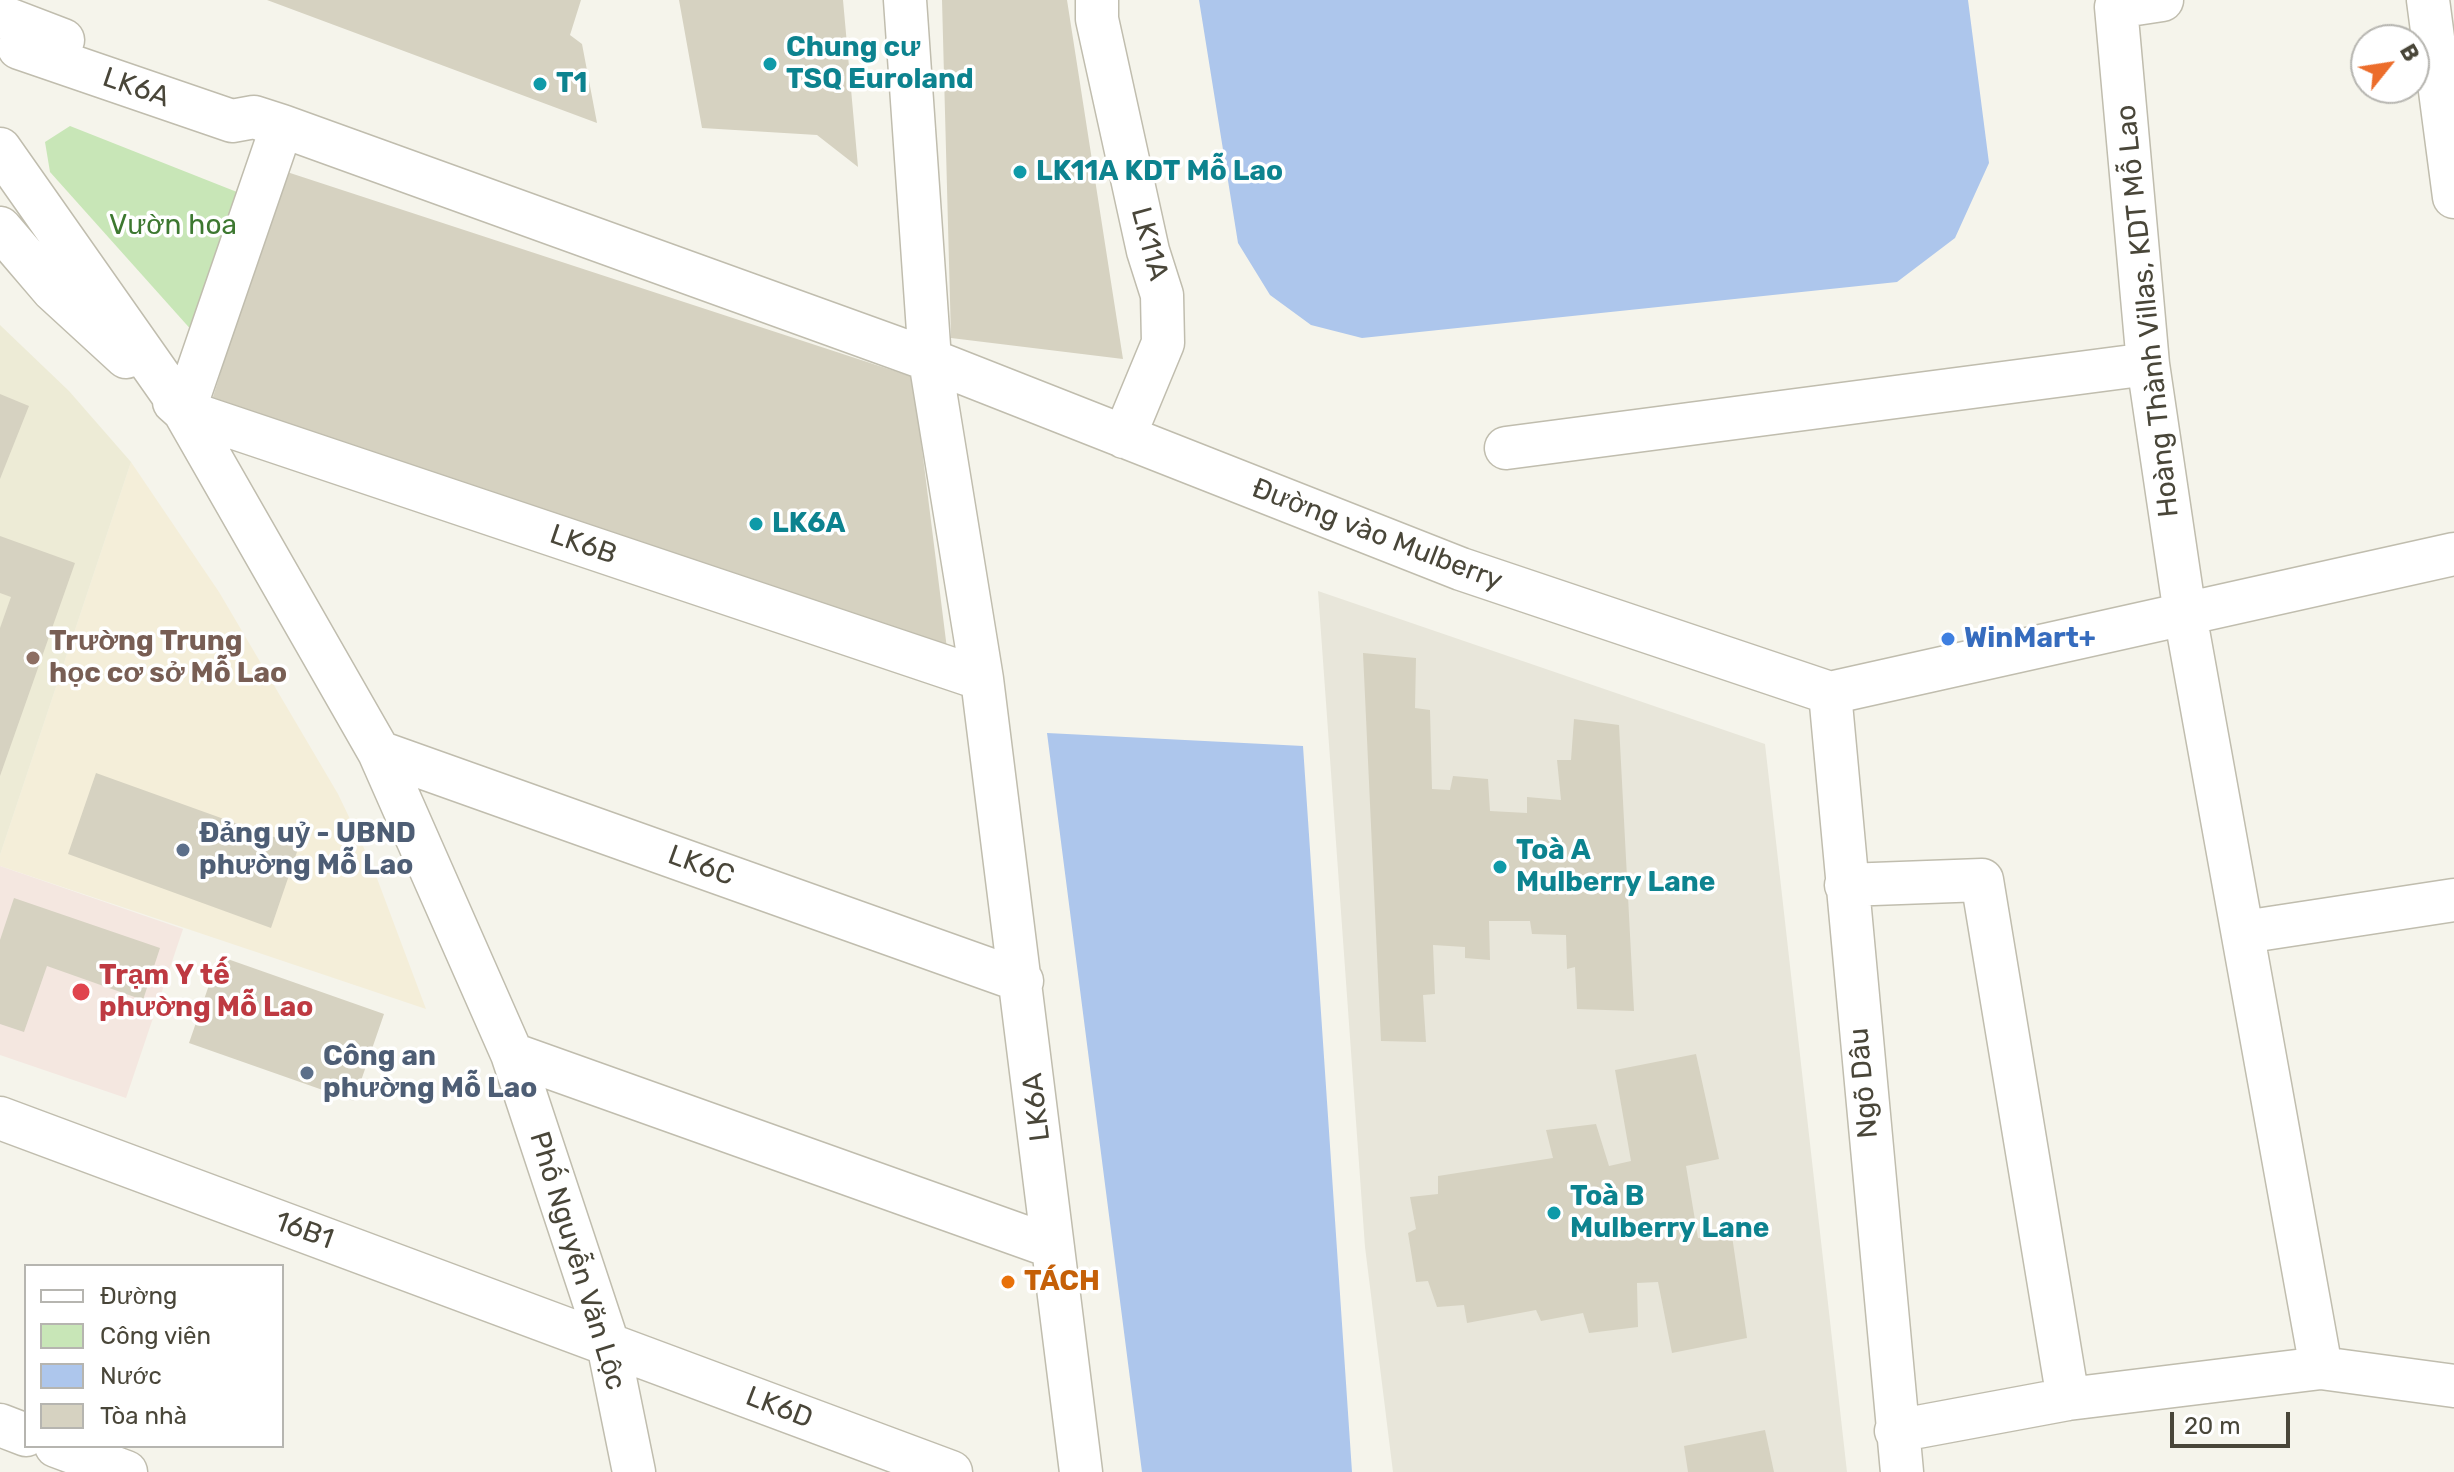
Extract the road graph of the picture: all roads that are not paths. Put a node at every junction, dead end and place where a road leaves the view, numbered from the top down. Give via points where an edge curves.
1 (905, 0) edge
2 (1097, 0) edge
3 (2162, 0) edge
4 (2428, 0) edge
5 (16, 32) edge
6 (268, 122) junction
7 (0, 149) edge
8 (2454, 197) edge
9 (0, 228) edge
10 (930, 360) junction
11 (2148, 364) junction
12 (184, 411) junction
13 (1124, 437) junction
14 (1506, 448) dead end
15 (2454, 554) edge
16 (2185, 614) junction
17 (982, 679) junction
18 (1830, 693) junction
19 (379, 752) junction
20 (1846, 885) junction
21 (2454, 900) edge
22 (2244, 932) junction
23 (1022, 981) junction
24 (512, 1054) junction
25 (0, 1118) edge
26 (1053, 1247) junction
27 (608, 1344) junction
28 (2321, 1368) junction
29 (2454, 1386) edge
30 (2068, 1399) junction
31 (0, 1425) edge
32 (1896, 1431) junction
33 (24, 1434) edge
34 (61, 1448) edge
35 (126, 1472) edge
36 (634, 1472) edge
37 (951, 1472) edge
38 (1081, 1472) edge
39 (1902, 1472) edge

1 - 10 street
2 - 13 street, LK11A via 1148,251 1162,295 1163,343
3 - 11 street, Hoàng Thành Villas, KDT Mỗ Lao via 2116,7
4 - 8 street
5 - 6 street, LK6A via 242,101
6 - 10 street, LK6A
6 - 12 street
7 - 12 street, Phố Nguyễn Văn Lộc
9 - 12 street, Phố Nguyễn Văn Lộc via 53,290
10 - 13 street, Đường vào Mulberry
10 - 17 street, LK6A
11 - 14 street
11 - 16 street, Hoàng Thành Villas, KDT Mỗ Lao
12 - 17 street, LK6B
12 - 19 street, Phố Nguyễn Văn Lộc
13 - 18 street, Đường vào Mulberry via 1461,569
15 - 16 street
16 - 18 street
16 - 22 street, Hoàng Thành Villas, KDT Mỗ Lao
17 - 23 street, LK6A
18 - 20 street, Ngõ Dâu
19 - 23 street, LK6C
19 - 24 street, Phố Nguyễn Văn Lộc
20 - 30 street via 1982,880
20 - 32 street, Ngõ Dâu
21 - 22 street
22 - 28 street, Hoàng Thành Villas, KDT Mỗ Lao
23 - 26 street, LK6A
24 - 26 street
24 - 27 street, Phố Nguyễn Văn Lộc
25 - 27 street, 16B1
26 - 38 street, LK6A
27 - 36 street, Phố Nguyễn Văn Lộc
27 - 37 street, LK6D
28 - 29 street
28 - 30 street
30 - 32 street
31 - 33 street
32 - 39 street, Ngõ Dâu
34 - 35 street

